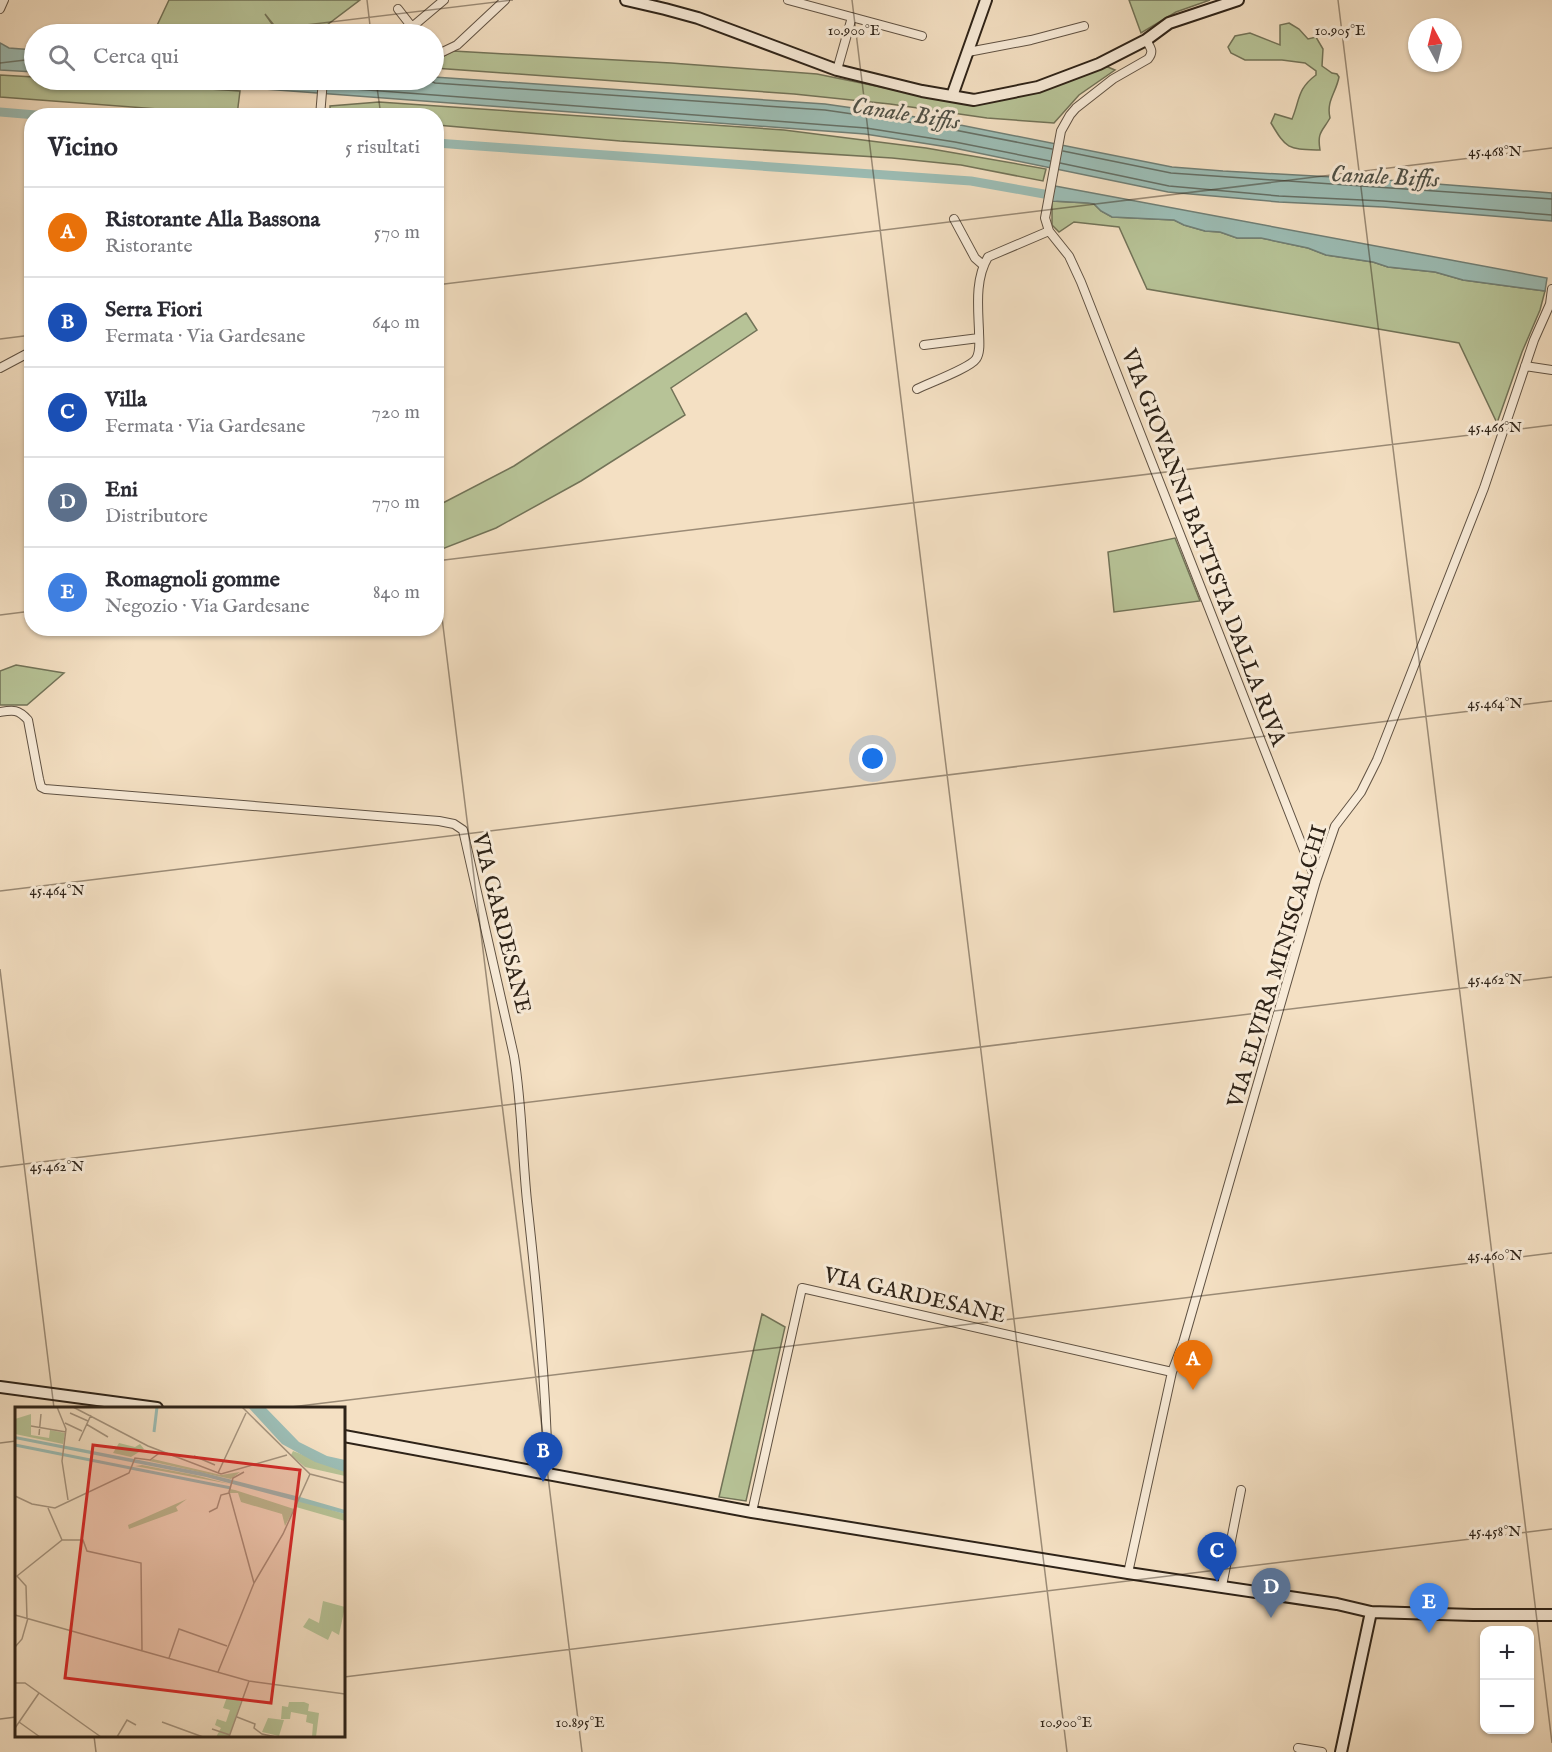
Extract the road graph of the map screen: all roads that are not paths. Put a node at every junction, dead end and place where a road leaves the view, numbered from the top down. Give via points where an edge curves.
1 (4, 0) edge
2 (444, 0) edge
3 (505, 0) edge
4 (626, 0) edge
5 (788, 0) edge
6 (986, 0) edge
7 (1238, 0) edge
8 (0, 9) edge
9 (398, 9) dead end
10 (852, 17) junction
11 (410, 24) edge
12 (416, 24) edge
13 (1084, 26) dead end
14 (922, 36) dead end
15 (1146, 40) junction
16 (444, 51) edge
17 (968, 52) junction
18 (837, 70) junction
19 (322, 90) edge
20 (952, 96) junction
21 (321, 108) edge
22 (954, 219) dead end
23 (1049, 231) junction
24 (983, 265) junction
25 (1552, 289) edge
26 (979, 338) junction
27 (924, 345) dead end
28 (24, 355) edge
29 (1525, 366) junction
30 (0, 368) edge
31 (1552, 370) edge
32 (917, 389) dead end
33 (0, 712) edge
34 (1316, 881) junction
35 (1172, 1372) junction
36 (0, 1387) edge
37 (150, 1407) edge
38 (345, 1436) edge
39 (548, 1474) junction
40 (1241, 1490) dead end
41 (752, 1512) junction
42 (1128, 1573) junction
43 (1222, 1586) junction
44 (1371, 1612) junction
45 (1552, 1615) edge
46 (1298, 1748) dead end
47 (1322, 1752) edge
48 (1341, 1752) edge

1 - 8 street
2 - 12 street
3 - 16 street via 457,45
4 - 18 main road via 698,18
5 - 10 street
6 - 17 main road
7 - 15 main road via 1169,23
9 - 11 street
10 - 14 street
10 - 18 street
13 - 17 street
15 - 20 main road via 1099,64 1038,87 974,100
15 - 23 street via 1152,55 1113,79 1076,108 1066,121 1058,140 1047,203
17 - 20 main road
18 - 20 main road
19 - 21 street
22 - 24 street via 975,258
23 - 24 street via 988,257
23 - 34 street, VIA GIOVANNI BATTISTA DALLA RIVA via 1069,256 1081,282
24 - 26 street via 978,293
25 - 29 street, VIA ELVIRA MINISCALCHI via 1550,304
26 - 27 street
26 - 32 street via 976,358 969,365
28 - 30 street
29 - 31 street
29 - 34 street, VIA ELVIRA MINISCALCHI via 1484,488 1377,760 1361,792 1335,826
33 - 39 street, VIA GARDESANE via 21,712 27,720 41,787 45,789 439,820 463,830 519,1085 543,1366
34 - 35 street, VIA ELVIRA MINISCALCHI via 1184,1343
35 - 41 street, VIA GARDESANE via 802,1288
35 - 42 street, VIA ELVIRA MINISCALCHI
36 - 37 main road
38 - 39 main road
39 - 41 main road
40 - 43 street
41 - 42 main road
42 - 43 main road
43 - 44 main road
44 - 45 main road
44 - 48 main road
46 - 47 street

